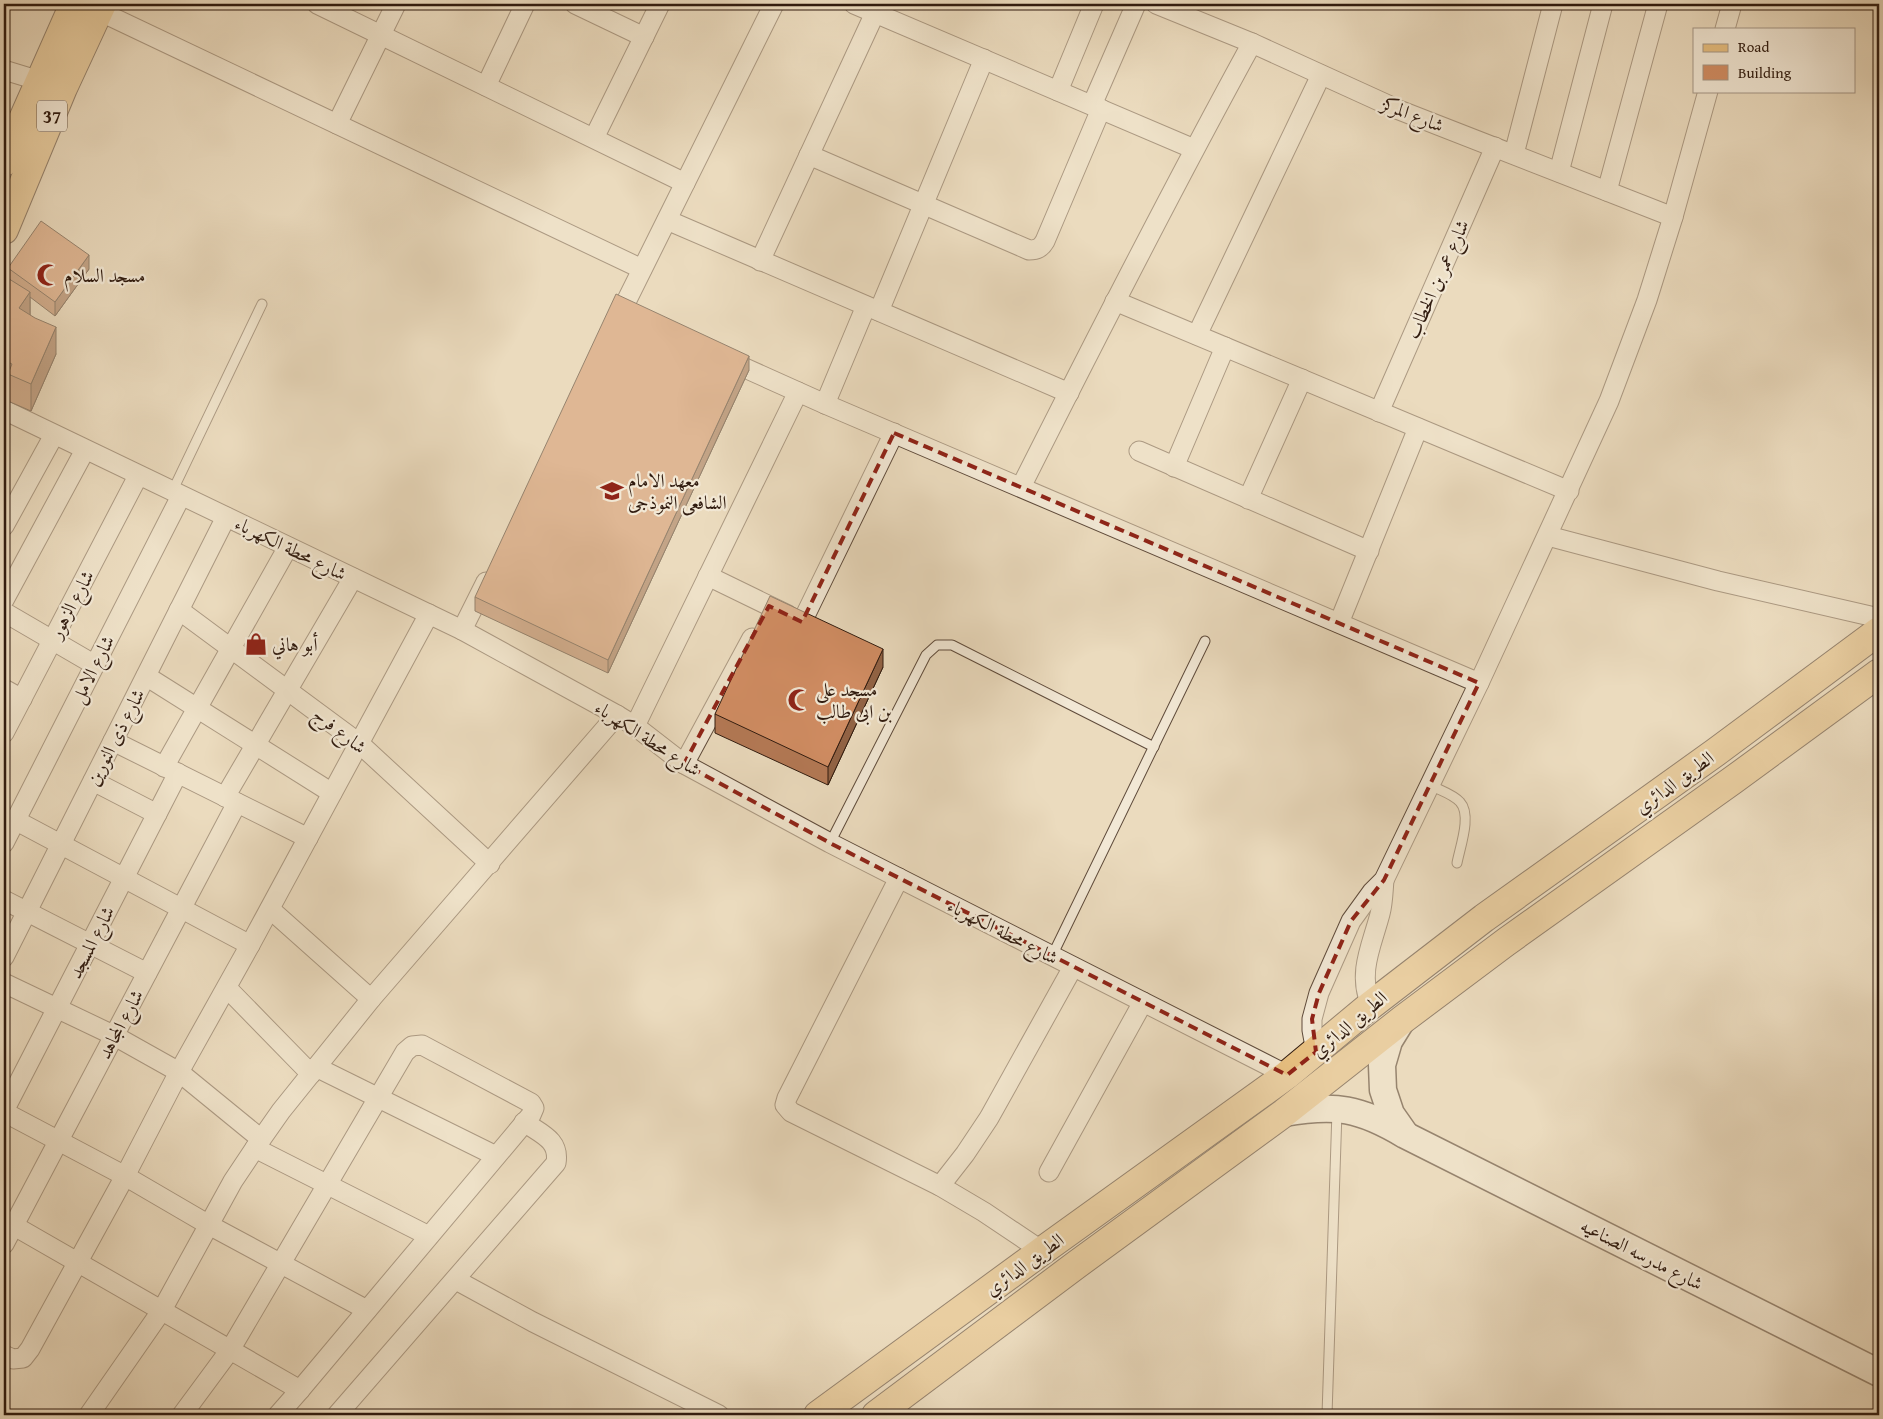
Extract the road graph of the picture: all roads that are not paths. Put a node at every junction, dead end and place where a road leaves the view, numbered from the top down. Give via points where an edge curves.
1 (317, 4) edge
2 (396, 4) edge
3 (525, 4) edge
4 (575, 4) edge
5 (660, 4) edge
6 (774, 4) edge
7 (854, 4) edge
8 (1094, 4) edge
9 (1136, 4) edge
10 (1156, 4) edge
11 (1553, 4) edge
12 (1603, 4) edge
13 (1658, 4) edge
14 (1732, 4) edge
15 (91, 6) edge
16 (875, 13) junction
17 (1725, 28) edge
18 (381, 35) junction
19 (644, 37) junction
20 (1252, 43) junction
21 (984, 59) junction
22 (4, 70) edge
23 (1321, 75) junction
24 (40, 81) junction
25 (486, 86) junction
26 (1058, 91) junction
27 (1708, 92) edge
28 (1097, 107) junction
29 (337, 124) junction
30 (594, 138) junction
31 (1495, 147) junction
32 (1194, 149) junction
33 (1514, 154) junction
34 (809, 155) junction
35 (4, 162) edge
36 (1559, 172) junction
37 (685, 183) junction
38 (1607, 191) junction
39 (924, 204) junction
40 (1673, 217) junction
41 (667, 220) junction
42 (4, 230) edge
43 (760, 261) junction
44 (642, 269) junction
45 (1115, 301) junction
46 (262, 304) dead end
47 (872, 308) junction
48 (619, 316) junction
49 (638, 322) edge
50 (610, 333) edge
51 (1197, 335) junction
52 (1225, 347) junction
53 (709, 351) edge
54 (1302, 379) junction
55 (798, 392) junction
56 (1068, 393) junction
57 (825, 404) junction
58 (4, 410) edge
59 (1379, 412) junction
60 (1418, 428) junction
61 (894, 433) junction
62 (54, 435) junction
63 (85, 450) junction
64 (1139, 451) dead end
65 (1174, 467) junction
66 (138, 476) junction
67 (1021, 487) junction
68 (1569, 491) junction
69 (177, 494) junction
70 (1248, 499) junction
71 (226, 517) junction
72 (4, 526) edge
73 (1548, 536) junction
74 (288, 547) junction
75 (1369, 551) junction
76 (493, 569) edge
77 (708, 576) junction
78 (353, 578) junction
79 (4, 600) edge
80 (769, 606) junction
81 (179, 610) junction
82 (4, 612) edge
83 (429, 614) junction
84 (1879, 618) edge
85 (1339, 623) junction
86 (462, 630) junction
87 (1879, 631) edge
88 (52, 640) junction
89 (1205, 641) dead end
90 (231, 648) junction
91 (94, 665) junction
92 (1879, 673) edge
93 (146, 676) junction
94 (1479, 683) junction
95 (4, 689) edge
96 (288, 690) junction
97 (22, 699) junction
98 (197, 709) junction
99 (617, 715) junction
100 (635, 726) junction
101 (4, 733) edge
102 (113, 742) junction
103 (360, 744) junction
104 (256, 745) junction
105 (1154, 746) junction
106 (684, 764) junction
107 (171, 770) junction
108 (93, 781) junction
109 (1430, 785) junction
110 (332, 793) junction
111 (231, 800) junction
112 (157, 814) junction
113 (16, 820) junction
114 (308, 838) junction
115 (4, 841) edge
116 (830, 843) junction
117 (61, 844) junction
118 (1457, 863) dead end
119 (490, 864) junction
120 (124, 878) junction
121 (899, 878) junction
122 (1384, 880) junction
123 (4, 900) edge
124 (181, 908) junction
125 (270, 909) junction
126 (27, 912) junction
127 (90, 944) junction
128 (250, 945) junction
129 (1052, 956) junction
130 (4, 957) edge
131 (1073, 967) junction
132 (147, 973) junction
133 (4, 983) edge
134 (226, 988) junction
135 (371, 999) junction
136 (1143, 1002) junction
137 (1370, 1005) junction
138 (56, 1008) junction
139 (1402, 1020) junction
140 (113, 1036) junction
141 (1316, 1052) junction
142 (313, 1071) junction
143 (179, 1072) junction
144 (1287, 1075) junction
145 (378, 1098) junction
146 (1337, 1109) junction
147 (4, 1112) edge
148 (1284, 1113) junction
149 (524, 1122) junction
150 (1405, 1135) junction
151 (58, 1142) junction
152 (258, 1144) junction
153 (496, 1156) junction
154 (1048, 1172) dead end
155 (125, 1176) junction
156 (328, 1184) junction
157 (940, 1186) junction
158 (9, 1223) edge
159 (209, 1225) junction
160 (429, 1236) junction
161 (4, 1244) edge
162 (1042, 1250) junction
163 (78, 1262) junction
164 (281, 1264) junction
165 (456, 1280) junction
166 (162, 1310) junction
167 (367, 1310) junction
168 (230, 1350) junction
169 (4, 1355) edge
170 (1879, 1373) edge
171 (874, 1374) junction
172 (300, 1390) junction
173 (885, 1409) edge
174 (90, 1415) edge
175 (182, 1415) edge
176 (278, 1415) edge
177 (337, 1415) edge
178 (719, 1415) edge
179 (818, 1415) edge
180 (1327, 1415) edge

1 - 18 street
2 - 18 street
3 - 25 street
4 - 19 street
5 - 19 street
6 - 37 street
7 - 16 street
8 - 26 street
9 - 28 street
10 - 20 street, شارع المركز
11 - 33 street
12 - 36 street
13 - 38 street
14 - 17 street
15 - 24 main road, 37
15 - 29 street
15 - 42 main road, 37 via 64,88
16 - 21 street
16 - 34 street
18 - 25 street
18 - 29 street
19 - 30 street
20 - 23 street, شارع المركز
20 - 32 street
21 - 26 street
21 - 39 street
22 - 24 street
23 - 31 street, شارع المركز via 1399,110
23 - 51 street
24 - 35 main road, 37
25 - 30 street
26 - 28 street
27 - 40 street
28 - 32 street
28 - 39 street via 1045,241 1037,250 1029,250
29 - 44 street
30 - 37 street
31 - 33 street, شارع المركز
31 - 59 street, شارع عمر بن الخطاب
32 - 45 street
33 - 36 street, شارع المركز
34 - 39 street
34 - 43 street
36 - 38 street, شارع المركز
37 - 41 street
38 - 40 street, شارع المركز
39 - 47 street
40 - 68 street via 1647,300 1609,401
41 - 43 street
41 - 44 street
43 - 47 street
44 - 48 street
45 - 51 street
45 - 56 street
46 - 69 lane
47 - 56 street
47 - 57 street
48 - 49 street
48 - 50 street
51 - 52 street
52 - 54 street
52 - 65 street
53 - 55 street
54 - 59 street
54 - 70 street
55 - 57 street
55 - 77 street
56 - 67 street
57 - 61 street
58 - 62 street, شارع محطة الكهرباء
59 - 60 street
60 - 68 street
60 - 75 street
61 - 67 street
61 - 80 street via 810,626
62 - 63 street, شارع محطة الكهرباء
62 - 72 street
63 - 66 street, شارع محطة الكهرباء
63 - 79 street
64 - 65 street
65 - 70 street
66 - 69 street, شارع محطة الكهرباء
66 - 88 street, شارع الزهور
67 - 85 street
68 - 73 street
69 - 71 street, شارع محطة الكهرباء
69 - 91 street, شارع الامل
70 - 75 street
71 - 74 street, شارع محطة الكهرباء
71 - 81 street, شارع ذى النورين
73 - 84 street via 1718,581
73 - 94 street
74 - 78 street, شارع محطة الكهرباء
74 - 90 street, شارع المسجد
75 - 85 street
76 - 86 street
77 - 80 street
77 - 100 street
78 - 83 street, شارع محطة الكهرباء
78 - 96 street, شارع المجاهد
80 - 106 street
81 - 90 street, شارع فرج
81 - 93 street, شارع ذى النورين
82 - 88 street
83 - 86 street, شارع محطة الكهرباء
83 - 103 street
85 - 94 street
86 - 99 street, شارع محطة الكهرباء
87 - 137 main road, الطريق الدائري via 1484,918
88 - 91 street
88 - 97 street, شارع الزهور
89 - 105 lane
90 - 96 street, شارع فرج
90 - 98 street, شارع المسجد
91 - 113 street, شارع الامل
92 - 139 main road, الطريق الدائري
93 - 98 street
93 - 102 street, شارع ذى النورين
94 - 109 street
95 - 97 street
96 - 103 street, شارع فرج
96 - 104 street, شارع المجاهد
97 - 101 street, شارع الزهور
98 - 104 street
98 - 107 street, شارع المسجد
99 - 100 street, شارع محطة الكهرباء
99 - 119 street
100 - 106 street, شارع محطة الكهرباء
102 - 107 street
102 - 108 street, شارع ذى النورين
103 - 110 street
103 - 119 street, شارع فرج
104 - 110 street
104 - 111 street, شارع المجاهد
105 - 116 lane via 952,645 937,645 926,655
105 - 129 lane
106 - 116 street, شارع محطة الكهرباء
107 - 111 street
107 - 112 street, شارع المسجد
108 - 112 street
108 - 117 street, شارع ذى النورين
109 - 118 lane via 1456,798 1464,808 1465,822
109 - 122 street
110 - 114 street
111 - 114 street
111 - 124 street, شارع المجاهد
112 - 120 street, شارع المسجد
113 - 115 street, شارع الامل
113 - 117 street
114 - 125 street
116 - 121 street, شارع محطة الكهرباء
117 - 120 street
117 - 126 street, شارع ذى النورين
119 - 135 street
120 - 124 street
120 - 127 street, شارع المسجد
121 - 129 street, شارع محطة الكهرباء
121 - 157 street via 785,1105 791,1112
122 - 137 street via 1380,914 1365,962 1366,995
122 - 141 street via 1351,921 1319,993 1312,1019
123 - 126 street
124 - 128 street
124 - 132 street, شارع المجاهد
125 - 128 street
125 - 135 street
126 - 127 street
126 - 130 street, شارع ذى النورين
127 - 132 street
127 - 138 street, شارع المسجد
128 - 134 street
129 - 131 street, شارع محطة الكهرباء
131 - 136 street, شارع محطة الكهرباء
131 - 157 street via 989,1118
132 - 140 street, شارع المجاهد
133 - 138 street
134 - 142 street
134 - 143 street
135 - 142 street
136 - 144 street, شارع محطة الكهرباء
136 - 154 street
137 - 141 main road, الطريق الدائري
138 - 140 street
138 - 147 street, شارع المسجد
139 - 148 main road, الطريق الدائري
139 - 150 street, شارع مدرسه الصناعيه via 1389,1041 1382,1065 1382,1090 1391,1114
140 - 143 street
140 - 151 street, شارع المجاهد
141 - 144 main road, الطريق الدائري
142 - 145 street
142 - 152 street
143 - 152 street
143 - 155 street
144 - 162 main road, الطريق الدائري
145 - 149 street via 405,1052 417,1044 531,1103 534,1111
145 - 153 street
145 - 156 street
146 - 148 street, شارع مدرسه الصناعيه via 1314,1108
146 - 150 street, شارع مدرسه الصناعيه via 1381,1120
146 - 180 lane
147 - 151 street
148 - 173 main road, الطريق الدائري via 1076,1264
149 - 153 street
149 - 165 street via 553,1142 557,1149 556,1163
150 - 170 street, شارع مدرسه الصناعيه
151 - 155 street
151 - 158 street, شارع المجاهد
152 - 156 street
152 - 159 street
153 - 160 street
155 - 159 street
155 - 163 street
156 - 160 street
156 - 164 street
157 - 162 street
158 - 161 street, شارع المجاهد
158 - 163 street
159 - 164 street
159 - 166 street
160 - 167 street
162 - 171 main road, الطريق الدائري
163 - 166 street
163 - 169 street via 27,1354 18,1359
164 - 167 street
164 - 168 street
165 - 177 street
165 - 178 street
166 - 168 street
166 - 174 street
167 - 172 street
168 - 172 street
168 - 175 street
171 - 173 main road
171 - 179 main road, الطريق الدائري
172 - 176 street

